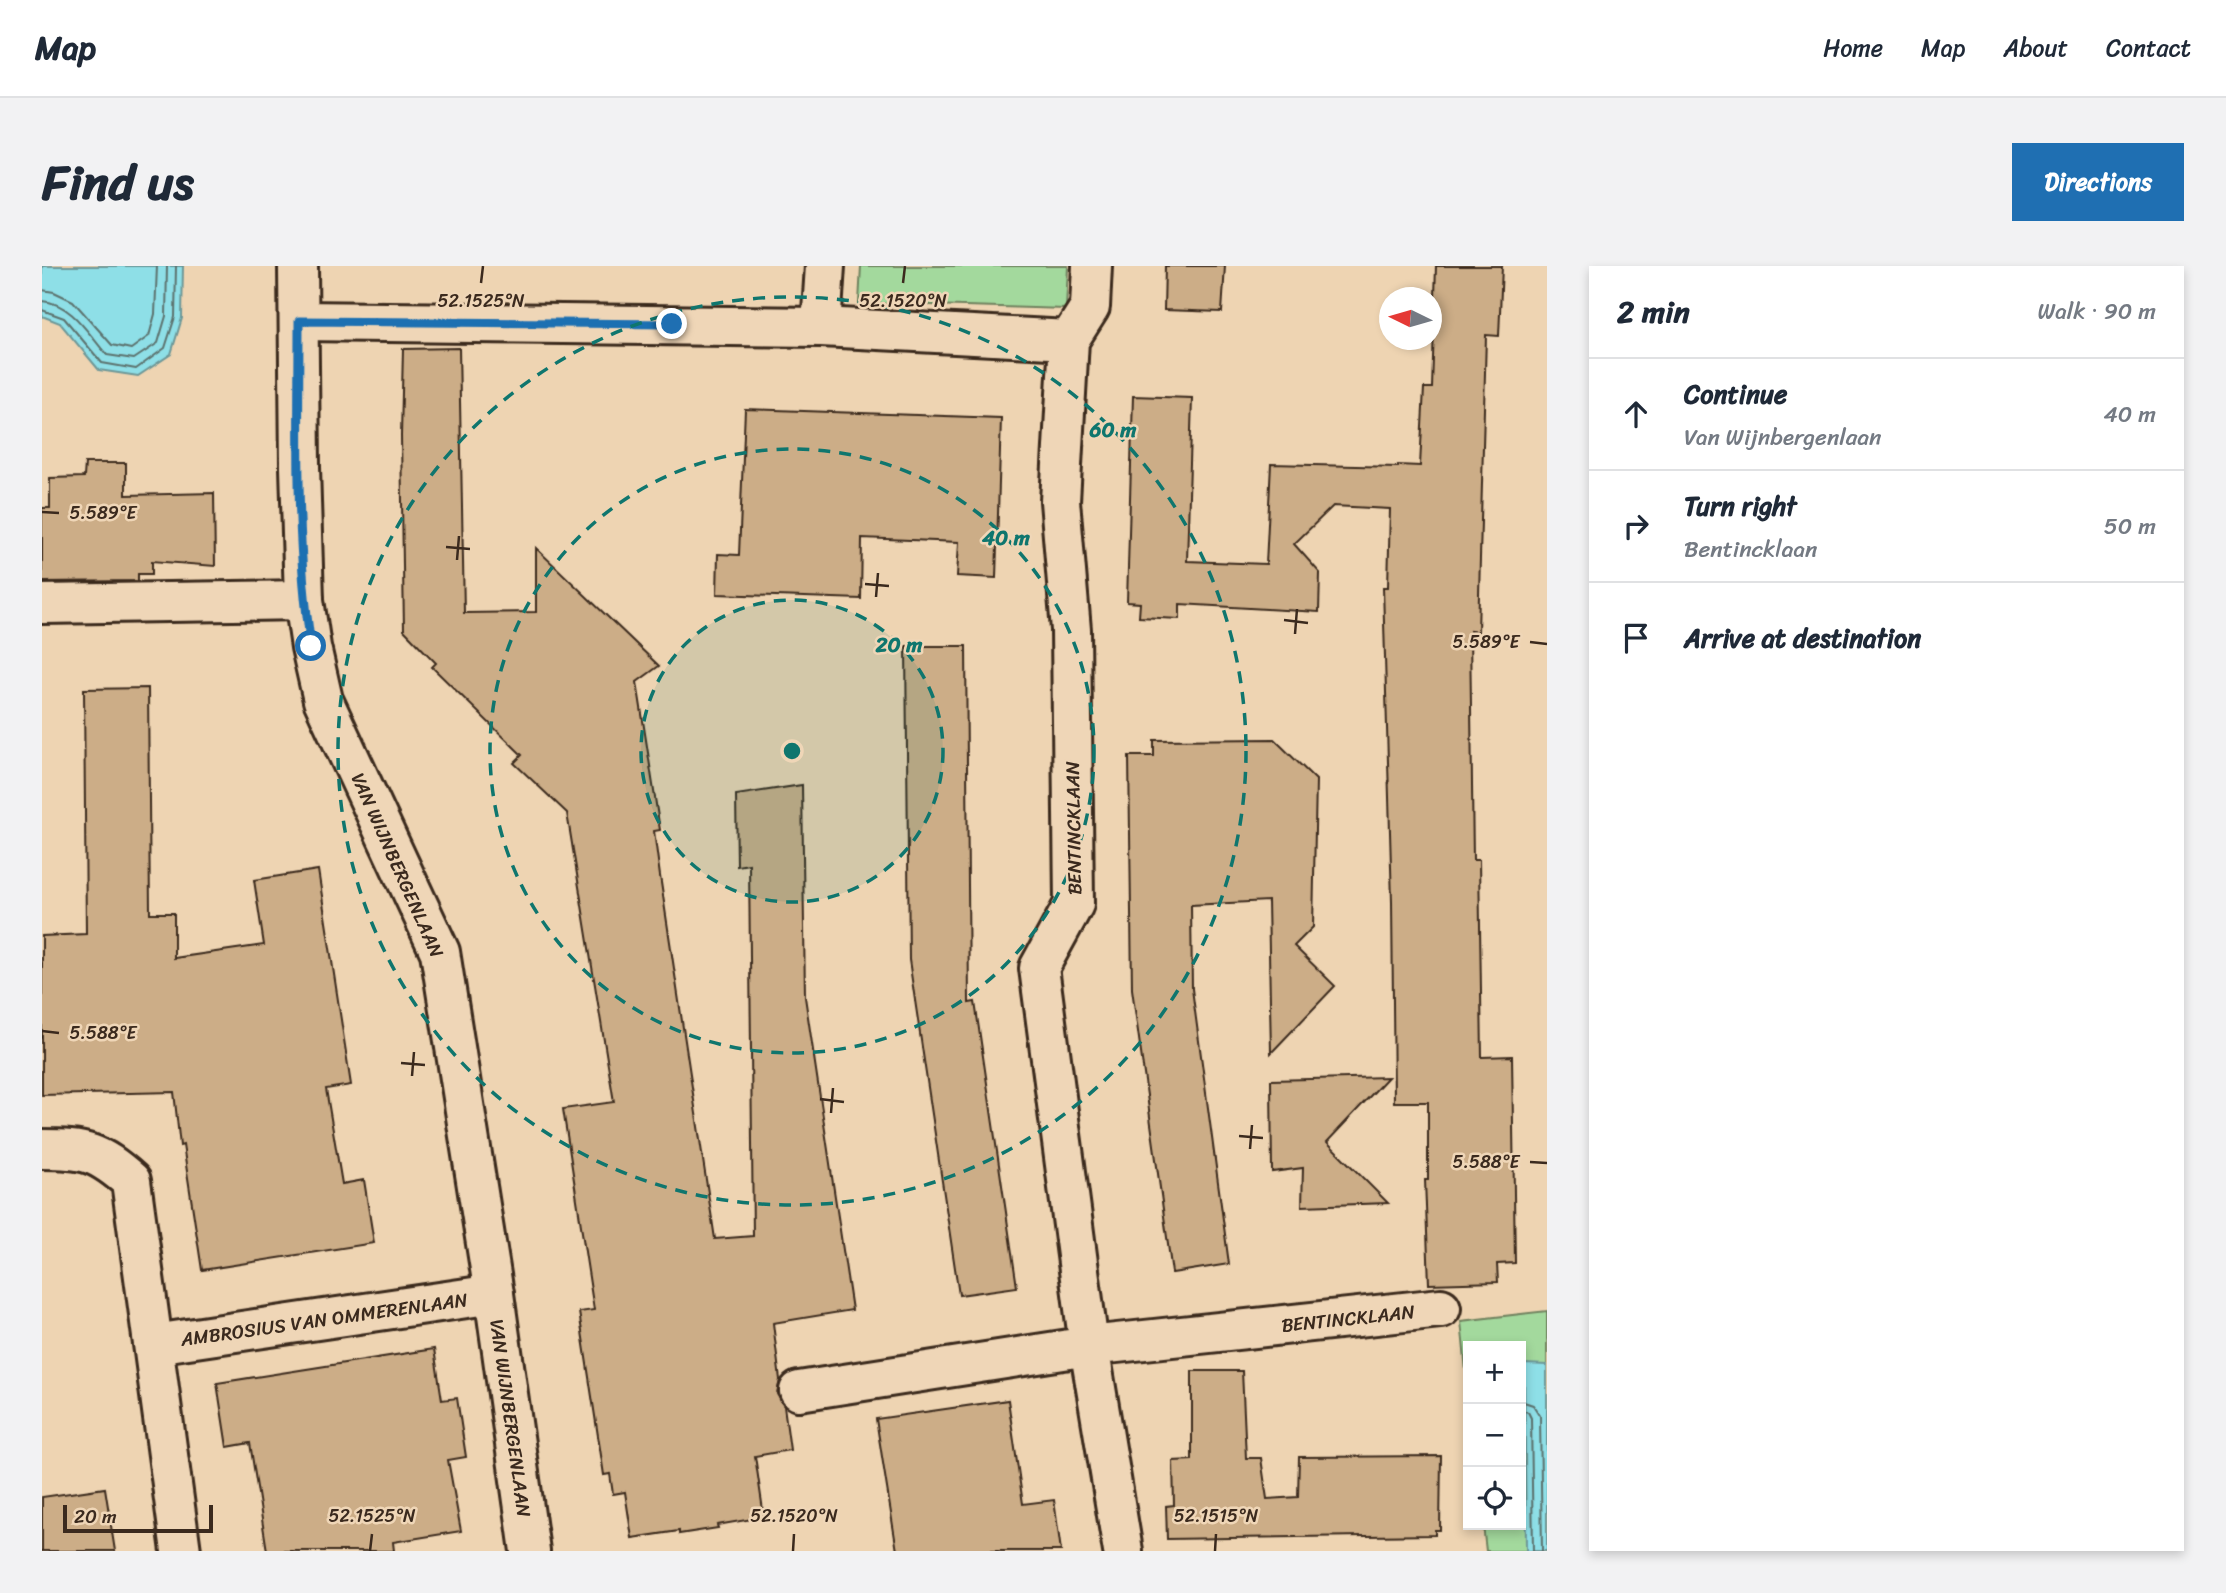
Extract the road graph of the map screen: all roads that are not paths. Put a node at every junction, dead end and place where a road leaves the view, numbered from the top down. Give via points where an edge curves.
1 (298, 266) edge
2 (825, 266) edge
3 (1092, 266) edge
4 (299, 321) junction
5 (821, 327) junction
6 (1069, 340) junction
7 (304, 600) junction
8 (42, 604) edge
9 (42, 1149) edge
10 (494, 1294) junction
11 (1441, 1308) dead end
12 (153, 1344) junction
13 (1089, 1346) junction
14 (799, 1391) dead end
15 (181, 1551) edge
16 (530, 1551) edge
17 (1124, 1551) edge

1 - 4 street, VAN WIJNBERGENLAAN
2 - 5 street
3 - 6 street, BENTINCKLAAN via 1090,307
4 - 5 street
4 - 7 street, VAN WIJNBERGENLAAN
5 - 6 street
6 - 13 street, BENTINCKLAAN via 1060,501 1071,630 1074,904 1040,968
7 - 8 street
7 - 10 street, VAN WIJNBERGENLAAN via 323,700 440,952
9 - 12 street, AMBROSIUS VAN OMMERENLAAN via 76,1149 109,1162 131,1181
10 - 12 street, AMBROSIUS VAN OMMERENLAAN
10 - 16 street, VAN WIJNBERGENLAAN
11 - 13 street, BENTINCKLAAN
12 - 15 street, AMBROSIUS VAN OMMERENLAAN
13 - 14 street, BENTINCKLAAN
13 - 17 street, BENTINCKLAAN

